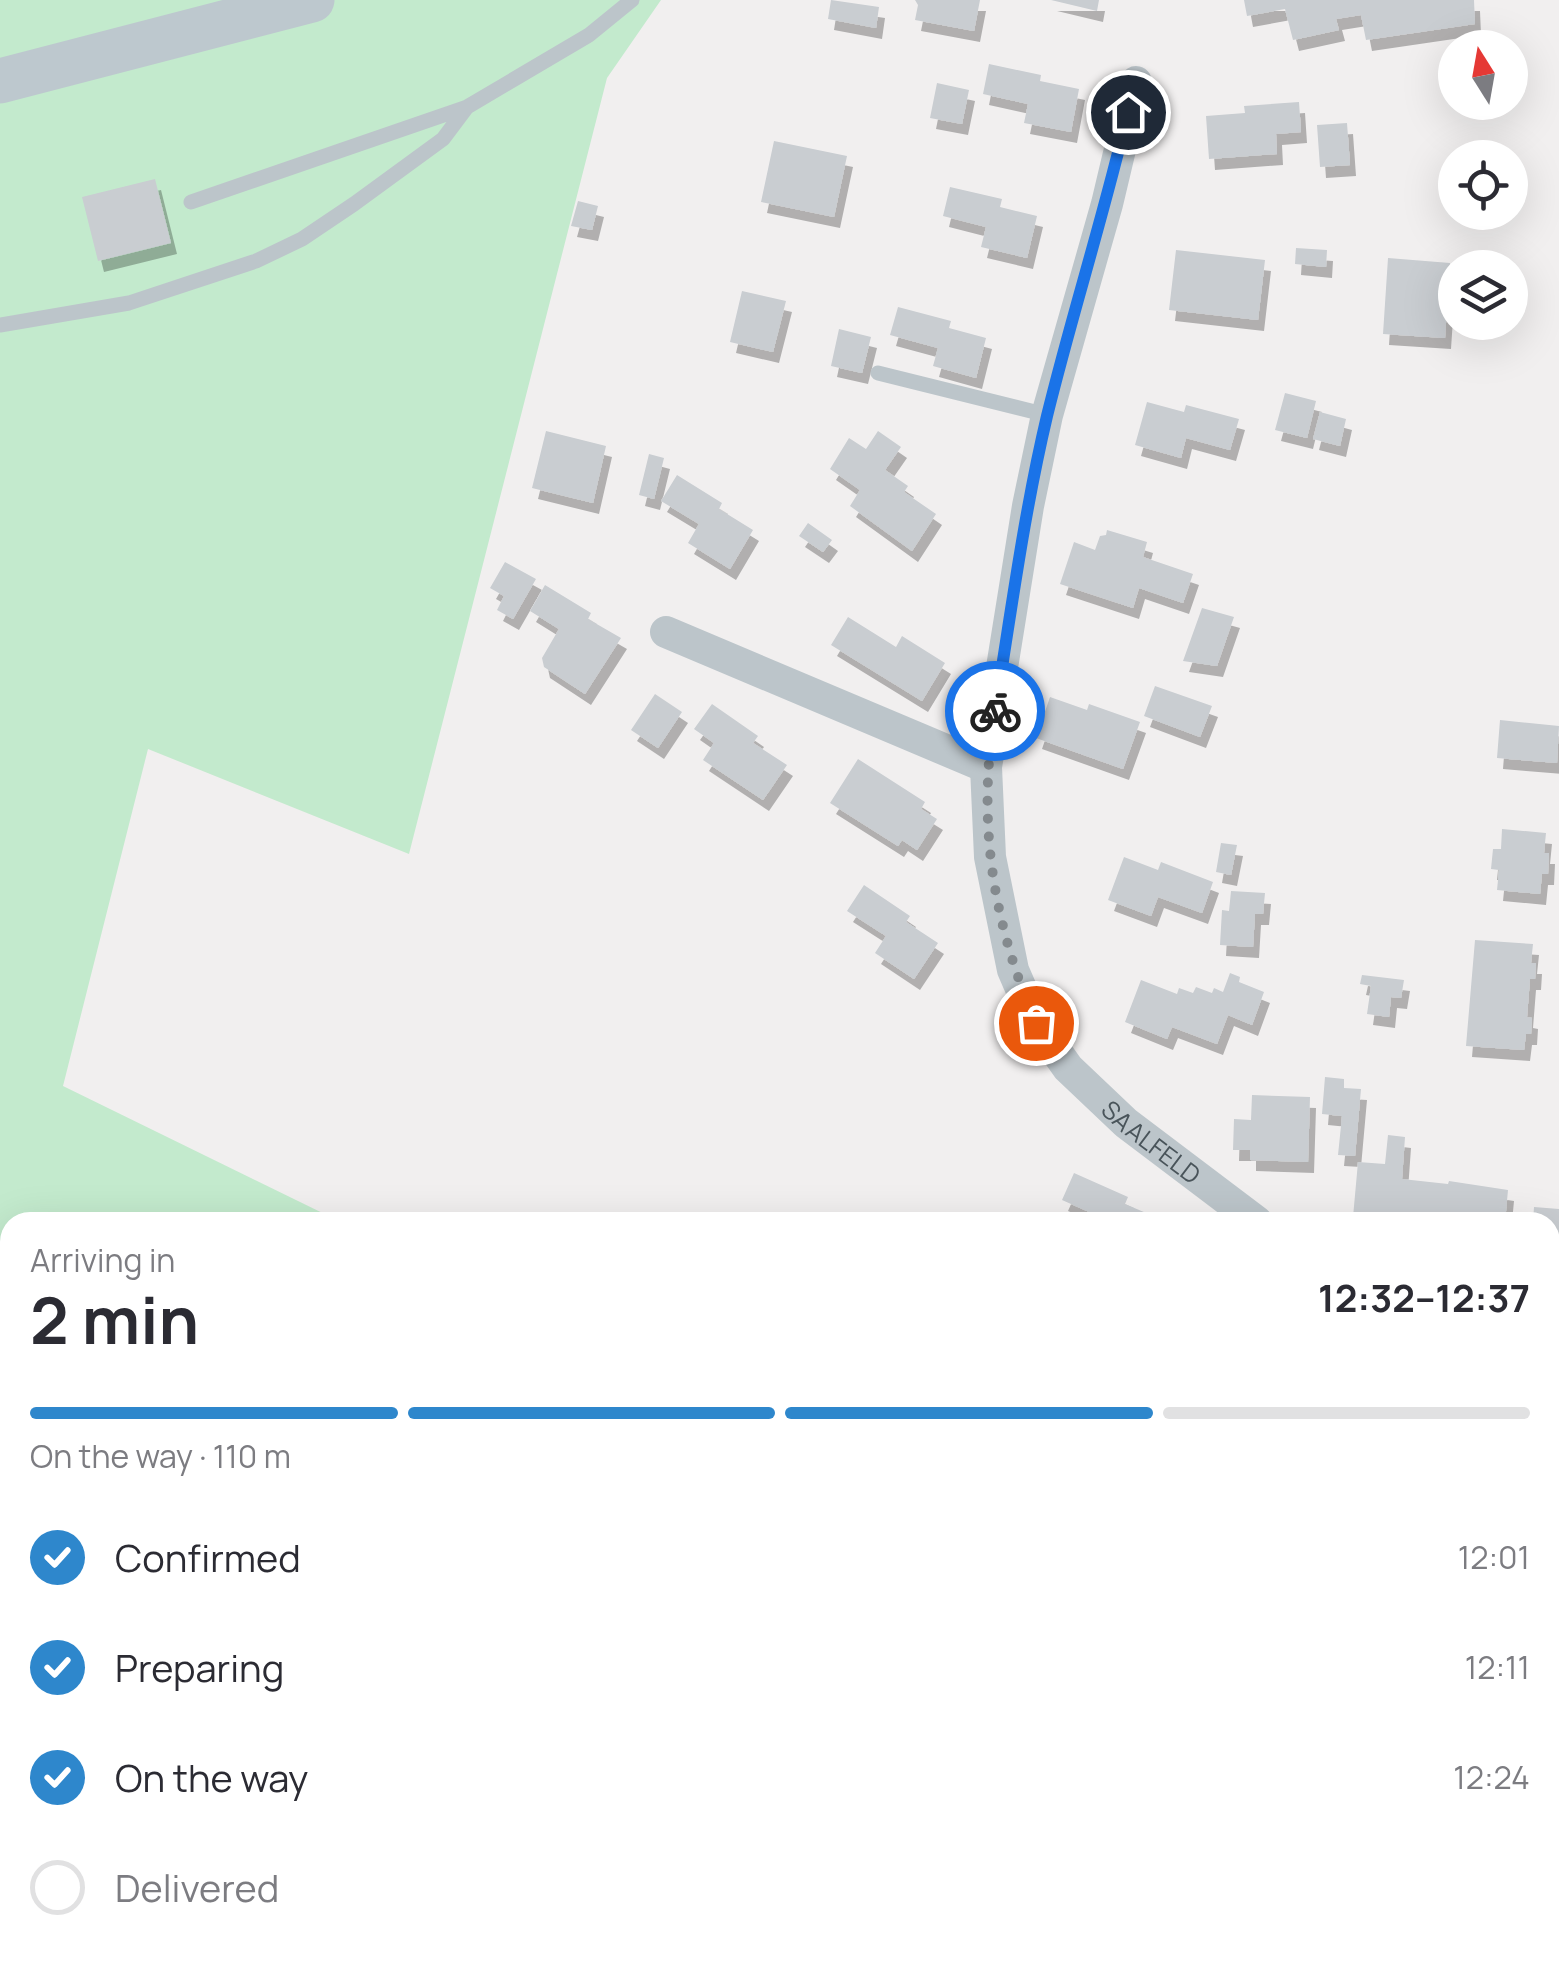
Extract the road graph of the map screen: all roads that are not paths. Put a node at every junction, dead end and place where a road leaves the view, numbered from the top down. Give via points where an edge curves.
1 (312, 0) edge
2 (632, 0) edge
3 (4, 80) edge
4 (1136, 82) dead end
5 (467, 107) junction
6 (190, 202) dead end
7 (0, 325) edge
8 (878, 373) dead end
9 (1047, 416) junction
10 (666, 632) dead end
11 (986, 767) junction
12 (1244, 1212) edge

1 - 3 main road
2 - 5 lane via 589,35
4 - 9 street, SAALFELD
5 - 6 lane
5 - 7 lane via 443,139 354,204 256,261 129,303
8 - 9 lane
9 - 11 street, SAALFELD
10 - 11 street
11 - 12 street, SAALFELD via 1001,922 1036,1023 1068,1068 1126,1123

